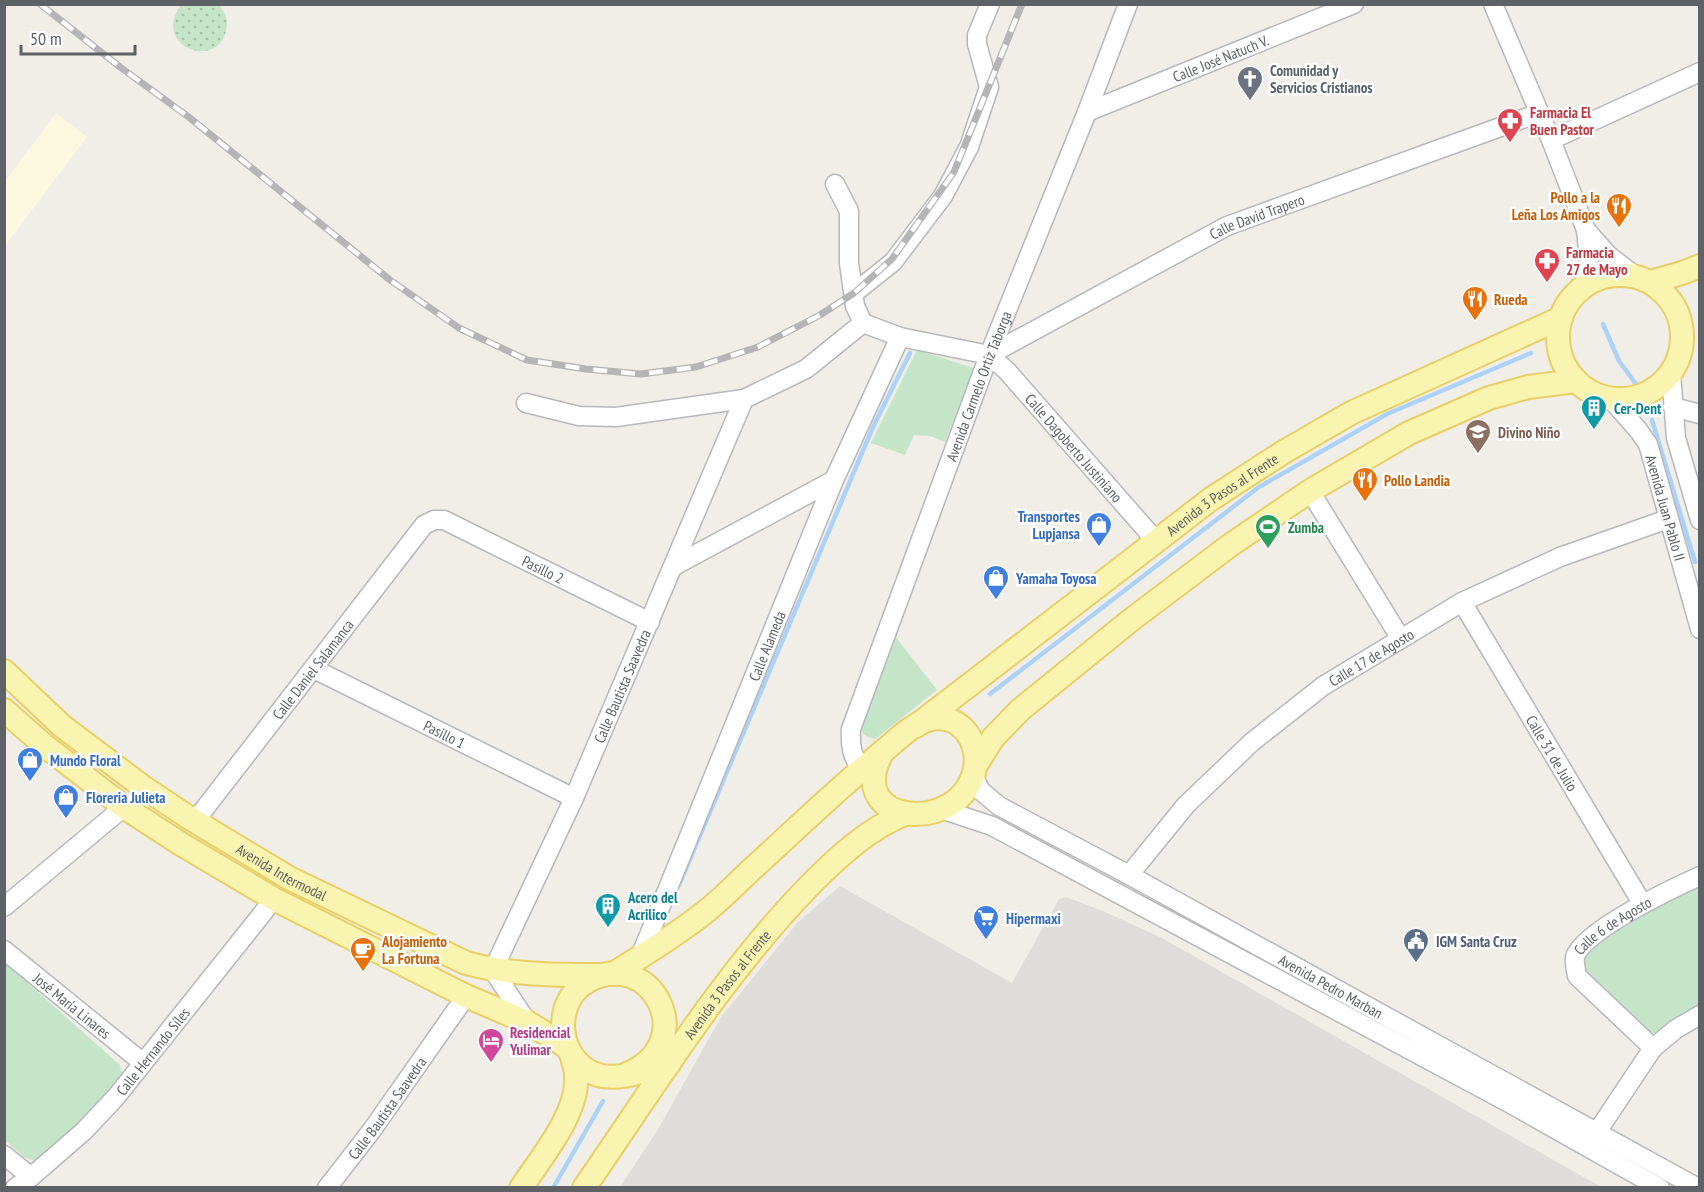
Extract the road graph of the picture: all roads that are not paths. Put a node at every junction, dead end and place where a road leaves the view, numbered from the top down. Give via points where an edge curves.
1 (990, 4) edge
2 (1128, 4) edge
3 (1354, 4) edge
4 (1493, 4) edge
5 (1700, 72) edge
6 (1087, 112) junction
7 (1539, 113) junction
8 (1551, 140) junction
9 (835, 184) dead end
10 (1586, 230) junction
11 (1700, 266) edge
12 (1642, 279) junction
13 (1586, 285) junction
14 (854, 293) junction
15 (1561, 318) junction
16 (863, 323) junction
17 (1700, 328) edge
18 (900, 337) junction
19 (1682, 349) junction
20 (989, 355) junction
21 (1671, 374) junction
22 (1576, 381) junction
23 (1610, 398) junction
24 (744, 399) junction
25 (526, 403) dead end
26 (1673, 407) junction
27 (1700, 414) edge
28 (834, 480) junction
29 (1310, 491) junction
30 (1668, 519) junction
31 (1700, 519) edge
32 (434, 520) joint
33 (1157, 542) junction
34 (674, 566) junction
35 (1692, 576) edge
36 (1462, 602) junction
37 (650, 622) junction
38 (1700, 629) edge
39 (1401, 639) junction
40 (314, 669) junction
41 (4, 671) edge
42 (4, 710) edge
43 (62, 726) junction
44 (916, 726) junction
45 (45, 746) junction
46 (884, 751) junction
47 (861, 770) junction
48 (975, 771) junction
49 (574, 798) junction
50 (124, 807) junction
51 (941, 809) junction
52 (905, 814) junction
53 (195, 821) junction
54 (1129, 875) junction
55 (1700, 876) edge
56 (274, 899) junction
57 (1642, 903) junction
58 (4, 907) edge
59 (4, 950) edge
60 (640, 957) junction
61 (493, 970) junction
62 (607, 975) junction
63 (466, 996) junction
64 (1700, 1015) edge
65 (526, 1022) junction
66 (665, 1022) junction
67 (1653, 1048) junction
68 (569, 1052) junction
69 (142, 1062) junction
70 (669, 1064) junction
71 (627, 1074) junction
72 (1597, 1132) junction
73 (4, 1155) edge
74 (31, 1177) junction
75 (15, 1188) edge
76 (327, 1188) edge
77 (521, 1188) edge
78 (584, 1188) edge
79 (1660, 1188) edge
80 (1698, 1188) edge

1 - 14 street via 977,35 988,87 969,147 943,196 893,262
2 - 6 street, Avenida Carmelo Ortiz Taborga
3 - 6 street, Calle José Natuch V.
4 - 7 street
5 - 8 street
6 - 20 street, Avenida Carmelo Ortiz Taborga
7 - 8 street
7 - 20 street, Calle David Trapero via 1227,226
8 - 10 street
9 - 14 street via 849,211 849,263
10 - 12 street via 1608,255
10 - 13 street
11 - 12 main road
12 - 13 main road via 1617,274
12 - 19 main road via 1663,291 1677,310 1683,333
13 - 15 main road via 1566,305
14 - 16 street
15 - 22 main road via 1560,352
15 - 33 main road, Avenida 3 Pasos al Frente via 1351,413 1211,499
16 - 18 street
16 - 24 street via 806,369
17 - 19 main road
18 - 20 street
18 - 28 street, Calle Alameda
19 - 21 main road
20 - 33 street, Calle Dagoberto Justiniano
20 - 47 street, Avenida Carmelo Ortiz Taborga via 851,729 850,745
21 - 23 main road via 1644,394
21 - 26 street, Avenida Juan Pablo II
22 - 23 main road
22 - 29 main road via 1528,387 1490,398 1409,433
23 - 30 street, Avenida Juan Pablo II via 1648,444
24 - 25 street via 616,417 579,416
24 - 34 street, Calle Bautista Saavedra
26 - 27 street
26 - 31 street, Avenida Juan Pablo II via 1676,438
28 - 34 street
28 - 60 street, Calle Alameda
29 - 39 street
29 - 48 main road via 1131,620 1029,703 993,738
30 - 35 street, Avenida Juan Pablo II
30 - 36 street, Calle 17 de Agosto via 1560,557
32 - 37 street, Pasillo 2 via 444,520
32 - 40 street, Calle Daniel Salamanca via 424,525
33 - 44 main road, Avenida 3 Pasos al Frente
34 - 37 street, Calle Bautista Saavedra
35 - 38 street, Avenida Juan Pablo II
36 - 39 street, Calle 17 de Agosto
36 - 57 street, Calle 31 de Julio
37 - 49 street, Calle Bautista Saavedra
39 - 54 street, Calle 17 de Agosto via 1323,686 1252,742 1186,805
40 - 49 street, Pasillo 1
40 - 53 street, Calle Daniel Salamanca
41 - 43 main road, Avenida Intermodal
42 - 45 main road, Avenida Intermodal
43 - 45 main road
43 - 53 main road, Avenida Intermodal
44 - 46 main road
44 - 48 main road via 941,718 965,729 973,740
45 - 50 main road, Avenida Intermodal
46 - 47 main road
46 - 52 main road via 877,762 874,785 885,805
47 - 60 main road via 704,913
48 - 51 main road via 955,801
48 - 54 street, Avenida Pedro Marban via 981,791 999,806
49 - 61 street, Calle Bautista Saavedra
50 - 56 main road, Avenida Intermodal
50 - 58 street
51 - 52 main road
51 - 79 street, Avenida Pedro Marban via 992,826
52 - 70 main road, Avenida 3 Pasos al Frente via 872,831 796,900 760,940
53 - 61 main road, Avenida Intermodal via 289,878 466,963
54 - 72 street, Avenida Pedro Marban
55 - 57 street, Calle 6 de Agosto
56 - 63 main road, Avenida Intermodal
56 - 69 street, Calle Hernando Síles
57 - 67 street, Calle 6 de Agosto via 1584,943 1575,957 1577,976
59 - 69 street, José María Linares
60 - 62 main road
61 - 62 main road, Avenida Intermodal
61 - 65 street
62 - 66 main road via 632,977 649,987 657,997
62 - 68 main road via 587,981 567,1003 562,1033
63 - 65 main road, Avenida Intermodal
63 - 76 street, Calle Bautista Saavedra
64 - 67 street
65 - 68 main road, Avenida Intermodal
66 - 70 main road
66 - 71 main road via 664,1035 651,1060
67 - 72 street
68 - 71 main road via 596,1074
68 - 77 main road via 577,1075 565,1121
69 - 74 street, Calle Hernando Síles via 84,1131
70 - 71 main road
70 - 78 main road, Avenida 3 Pasos al Frente
72 - 80 street, Avenida Pedro Marban
73 - 74 street
74 - 75 street, Calle Hernando Síles

